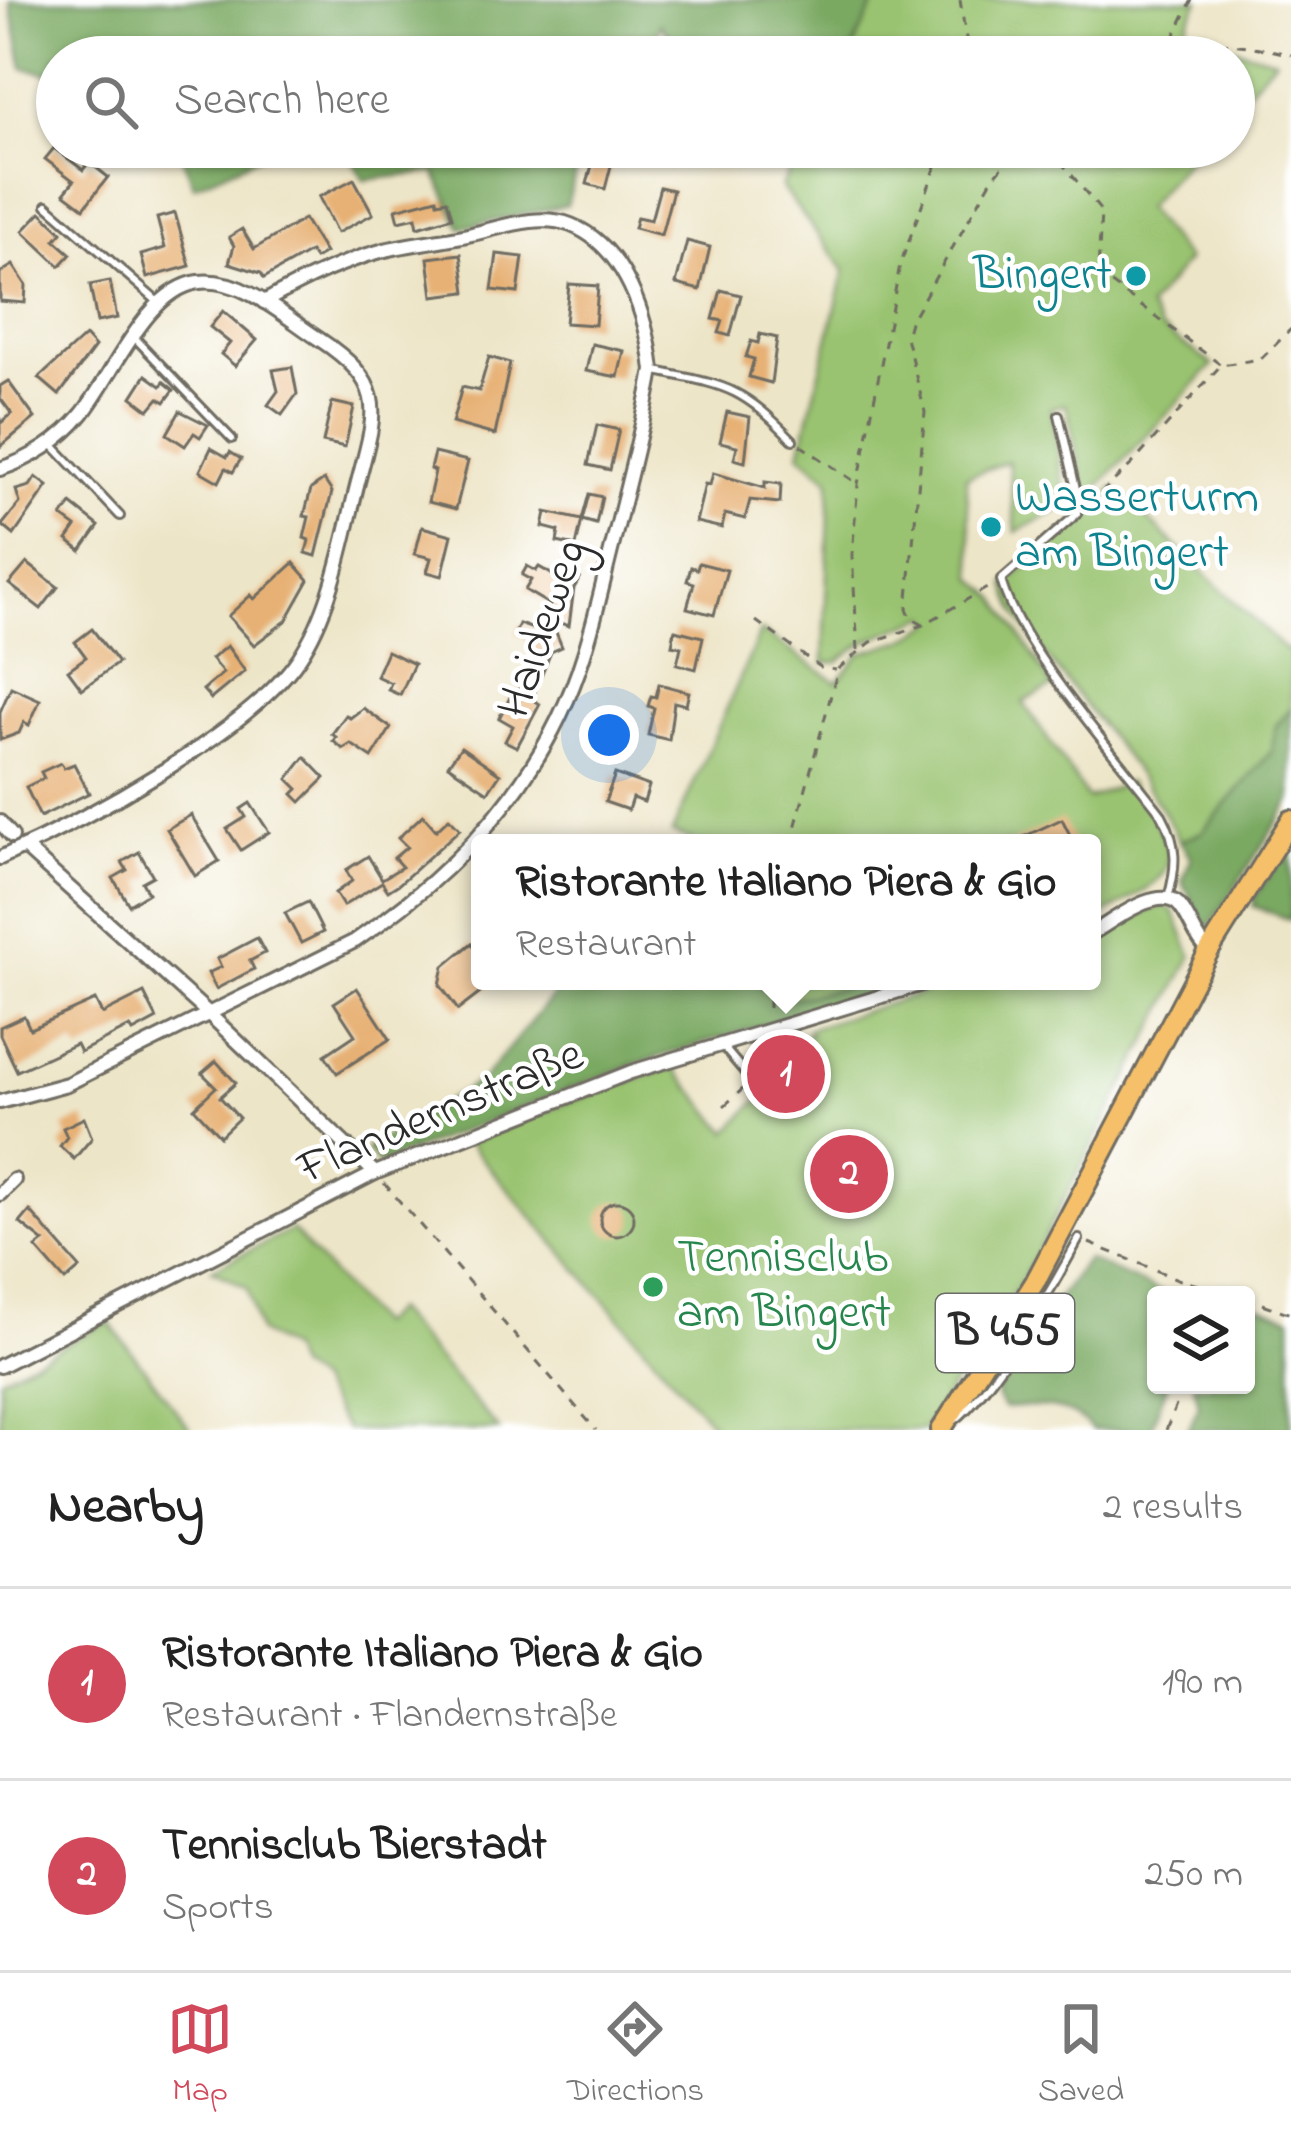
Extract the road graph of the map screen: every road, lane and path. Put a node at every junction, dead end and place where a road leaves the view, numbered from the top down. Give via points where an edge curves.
1 (959, 0) edge
2 (1192, 0) edge
3 (965, 36) edge
4 (1174, 36) edge
5 (1255, 46) edge
6 (1291, 56) edge
7 (935, 168) edge
8 (1001, 168) edge
9 (1066, 168) edge
10 (47, 205) dead end
11 (158, 302) junction
12 (264, 302) junction
13 (1291, 328) edge
14 (134, 338) junction
15 (1221, 364) junction
16 (653, 370) junction
17 (1059, 415) dead end
18 (232, 439) dead end
19 (793, 440) joint
20 (51, 443) junction
21 (0, 470) edge
22 (858, 484) junction
23 (1077, 514) junction
24 (120, 516) dead end
25 (1000, 580) junction
26 (756, 621) dead end
27 (923, 625) junction
28 (858, 650) junction
29 (838, 669) junction
30 (1291, 820) edge
31 (0, 821) edge
32 (483, 834) edge
33 (793, 834) edge
34 (12, 836) dead end
35 (24, 847) junction
36 (471, 847) edge
37 (0, 858) edge
38 (1168, 898) junction
39 (1101, 928) edge
40 (1209, 951) junction
41 (769, 990) edge
42 (902, 990) edge
43 (209, 1014) junction
44 (770, 1030) junction
45 (721, 1045) junction
46 (752, 1080) junction
47 (759, 1089) dead end
48 (0, 1102) edge
49 (724, 1106) dead end
50 (375, 1173) junction
51 (14, 1180) dead end
52 (0, 1194) edge
53 (1079, 1239) joint
54 (1180, 1280) junction
55 (1178, 1286) edge
56 (1202, 1286) edge
57 (1255, 1301) edge
58 (1291, 1314) edge
59 (0, 1366) edge
60 (1181, 1394) edge
61 (596, 1430) edge
62 (941, 1430) edge
63 (1166, 1430) edge

1 - 3 path
2 - 4 path
5 - 6 path
7 - 22 path via 900,265
8 - 27 path via 907,338 925,412 908,609
9 - 15 path via 1101,211 1098,274
10 - 11 lane
11 - 12 street via 199,282 225,283
11 - 14 street
12 - 16 street, Haideweg via 381,251 537,220 571,225 617,265 636,296
12 - 35 street via 345,356 374,401 320,619 264,700
13 - 15 path via 1261,359
14 - 18 lane
14 - 20 street via 82,415
15 - 23 path
16 - 19 lane via 728,387
16 - 32 street, Haideweg via 584,657 531,770
17 - 23 lane
19 - 22 path
20 - 21 street
20 - 24 lane
22 - 28 path
23 - 25 lane
25 - 27 path
25 - 38 lane via 1052,670 1172,833
26 - 29 path via 821,668
27 - 28 path
28 - 29 path
29 - 33 path
30 - 40 main road, B 455
31 - 34 street
35 - 37 street
35 - 43 street
36 - 43 street, Haideweg via 355,941
38 - 39 street
38 - 40 street
40 - 62 main road, B 455 via 1045,1265
41 - 44 path
42 - 44 street, Flandernstraße
43 - 48 street, Haideweg via 67,1084
43 - 50 street
44 - 45 street, Flandernstraße
45 - 46 lane
45 - 50 street, Flandernstraße
46 - 47 lane
46 - 49 path
50 - 59 street, Flandernstraße
50 - 61 path
51 - 52 street
53 - 54 path
53 - 62 lane via 967,1411
54 - 55 path
54 - 56 path
57 - 58 path
60 - 63 path

